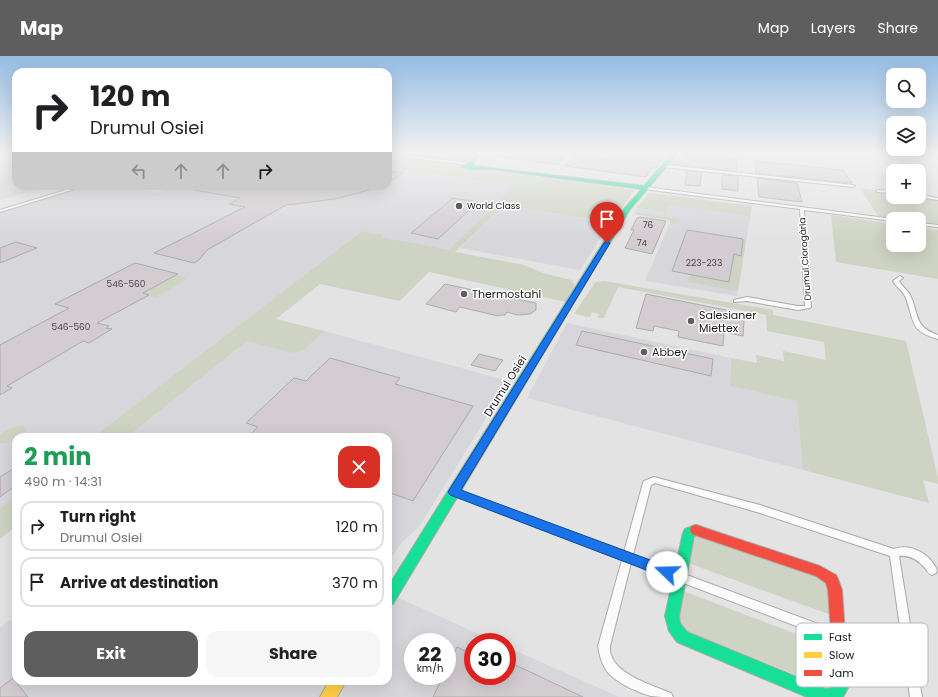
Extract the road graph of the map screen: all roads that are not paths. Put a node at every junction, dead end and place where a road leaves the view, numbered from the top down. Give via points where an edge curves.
1 (587, 182) edge
2 (651, 182) edge
3 (817, 182) edge
4 (853, 186) dead end
5 (70, 190) edge
6 (643, 190) junction
7 (878, 190) dead end
8 (886, 191) edge
9 (926, 197) edge
10 (938, 198) edge
11 (802, 208) junction
12 (0, 211) edge
13 (886, 219) edge
14 (926, 225) edge
15 (938, 226) edge
16 (900, 278) dead end
17 (736, 301) dead end
18 (938, 337) edge
19 (454, 492) junction
20 (894, 552) junction
21 (628, 557) junction
22 (932, 570) dead end
23 (680, 577) junction
24 (392, 593) edge
25 (803, 623) edge
26 (837, 623) edge
27 (905, 623) edge
28 (796, 684) edge
29 (336, 685) edge
30 (802, 687) edge
31 (841, 687) edge
32 (914, 687) edge
33 (328, 697) edge
34 (667, 697) edge
35 (916, 697) edge

1 - 6 street
2 - 6 street, Drumul Osiei
3 - 4 street
5 - 12 street
6 - 11 street
6 - 19 street, Drumul Osiei via 628,208
7 - 8 street
9 - 10 street
11 - 13 street
11 - 17 street, Drumul Ciorogârla via 808,307 798,308 747,299
14 - 15 street
16 - 18 street via 896,280 897,283 907,294 918,327
19 - 21 street
19 - 24 street, Drumul Osiei
20 - 21 street via 760,509 654,480 647,483
20 - 22 street via 905,550 914,553
20 - 27 street
21 - 23 street
21 - 34 street via 604,646 606,662 618,675
23 - 25 street
23 - 26 street via 689,533 696,530 820,572 831,579 834,584
23 - 28 street via 672,621 676,632
29 - 33 street
30 - 31 street via 826,697 836,695
32 - 35 street

